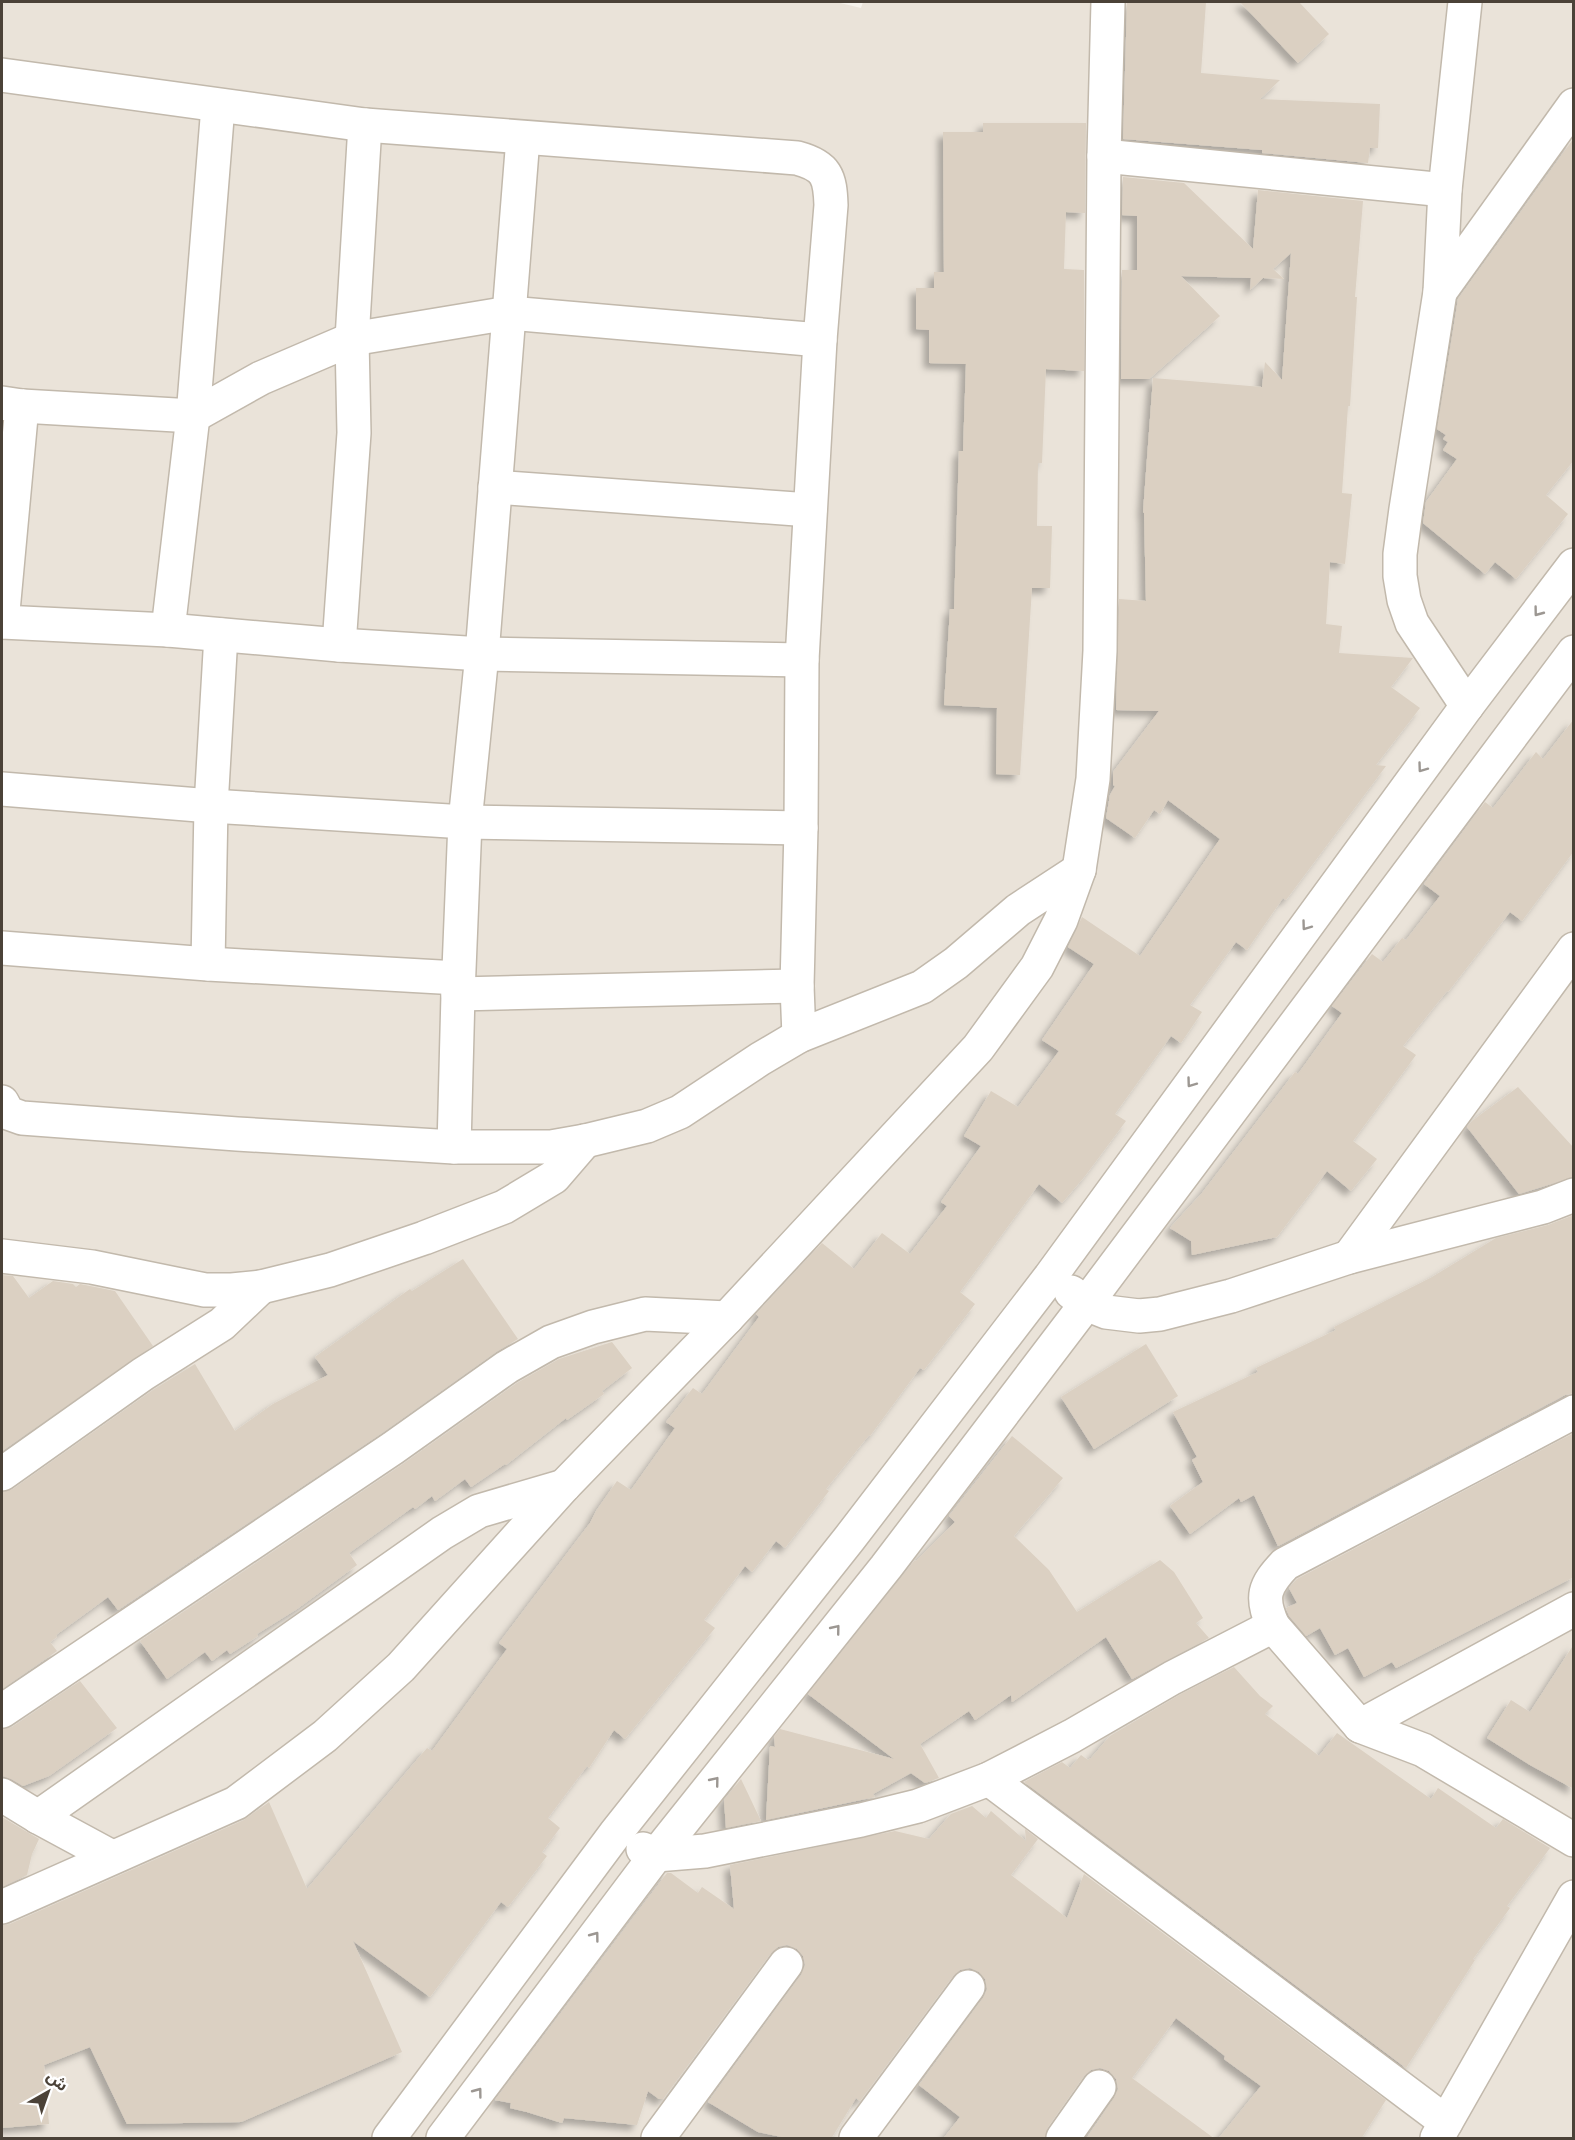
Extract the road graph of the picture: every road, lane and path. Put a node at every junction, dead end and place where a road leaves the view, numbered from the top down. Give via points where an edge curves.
1 (1108, 2) edge
2 (1465, 2) edge
3 (2, 75) edge
4 (218, 105) junction
5 (1574, 105) edge
6 (365, 125) junction
7 (523, 138) junction
8 (1104, 156) junction
9 (1445, 190) junction
10 (1440, 291) junction
11 (509, 313) junction
12 (352, 339) junction
13 (820, 340) junction
14 (12, 405) edge
15 (193, 416) junction
16 (495, 487) junction
17 (810, 510) junction
18 (1574, 565) edge
19 (2, 622) edge
20 (168, 630) junction
21 (221, 635) junction
22 (339, 645) junction
23 (1574, 652) edge
24 (482, 654) junction
25 (802, 660) junction
26 (1467, 706) junction
27 (2, 789) edge
28 (212, 806) junction
29 (465, 822) junction
30 (801, 828) junction
31 (1079, 870) junction
32 (2, 948) edge
33 (1574, 949) edge
34 (208, 964) junction
35 (458, 986) junction
36 (797, 986) junction
37 (799, 1036) junction
38 (2, 1102) edge
39 (585, 1141) junction
40 (454, 1147) junction
41 (1574, 1195) edge
42 (2, 1256) edge
43 (1349, 1257) junction
44 (1050, 1277) junction
45 (261, 1287) junction
46 (1086, 1304) junction
47 (727, 1318) junction
48 (1574, 1413) edge
49 (2, 1474) edge
50 (564, 1486) junction
51 (849, 1539) junction
52 (886, 1567) junction
53 (1574, 1609) edge
54 (1273, 1626) junction
55 (2, 1711) edge
56 (1360, 1726) junction
57 (989, 1779) junction
58 (2, 1795) edge
59 (38, 1817) junction
60 (615, 1833) junction
61 (1574, 1840) edge
62 (656, 1855) junction
63 (112, 1857) junction
64 (1574, 1897) edge
65 (2, 1907) edge
66 (786, 1964) dead end
67 (968, 1987) dead end
68 (1099, 2087) dead end
69 (1441, 2130) edge
70 (389, 2139) edge
71 (443, 2139) edge
72 (658, 2139) edge
73 (856, 2139) edge
74 (1063, 2139) edge

1 - 8 street
2 - 9 street
3 - 4 street
4 - 6 street
4 - 15 street
5 - 10 street
6 - 7 street
6 - 12 street
7 - 11 street
7 - 13 street via 797,158 821,169 831,183 831,205
8 - 9 street
8 - 31 street via 1100,651 1093,779
9 - 10 street
10 - 26 street via 1400,554 1400,576 1412,622
11 - 12 street
11 - 13 street
11 - 16 street
12 - 15 street via 261,378
12 - 22 street via 354,433
13 - 17 street
14 - 15 street
14 - 19 street
15 - 20 street
16 - 17 street
16 - 24 street
17 - 25 street
18 -> 26 street
19 - 20 street
20 - 21 street
21 - 22 street
21 - 28 street
22 - 24 street
23 - 46 street
24 - 25 street
24 - 29 street
25 - 30 street
26 -> 44 street
27 - 28 street
28 - 29 street
28 - 34 street
29 - 30 street
29 - 35 street
30 - 36 street
31 - 37 street via 1018,910 922,987
31 - 47 street via 1061,920 1037,967 978,1048
32 - 34 street
33 - 43 street
34 - 35 street
35 - 36 street
35 - 40 street
36 - 37 street
37 - 39 street via 680,1112 647,1126
38 - 40 street via 8,1113 36,1119
39 - 40 street via 551,1147
39 - 45 street via 554,1177 504,1207 330,1270
41 - 43 street via 1543,1207
42 - 45 street via 92,1267 205,1290
43 - 46 street via 1231,1296 1160,1314 1121,1315
44 - 46 street
44 - 51 street
45 - 49 street via 222,1324 143,1374
46 - 52 street
47 - 50 street
47 - 55 street via 645,1314 551,1342 507,1367
48 - 54 street via 1285,1564 1270,1580 1265,1594 1266,1611
50 - 59 street via 479,1511 442,1533
50 - 63 street via 401,1667 325,1736 236,1803
51 - 52 street
51 - 60 street
62 -> 52 street
53 - 56 street
54 - 56 street
54 - 57 street
56 - 61 street via 1423,1750
57 - 62 street via 918,1806 861,1820 705,1851
57 - 69 street
58 - 59 street
59 - 63 street
60 - 62 street
60 - 70 street
71 -> 62 street
63 - 65 street
64 - 69 street
66 - 72 street
67 - 73 street
68 - 74 street

